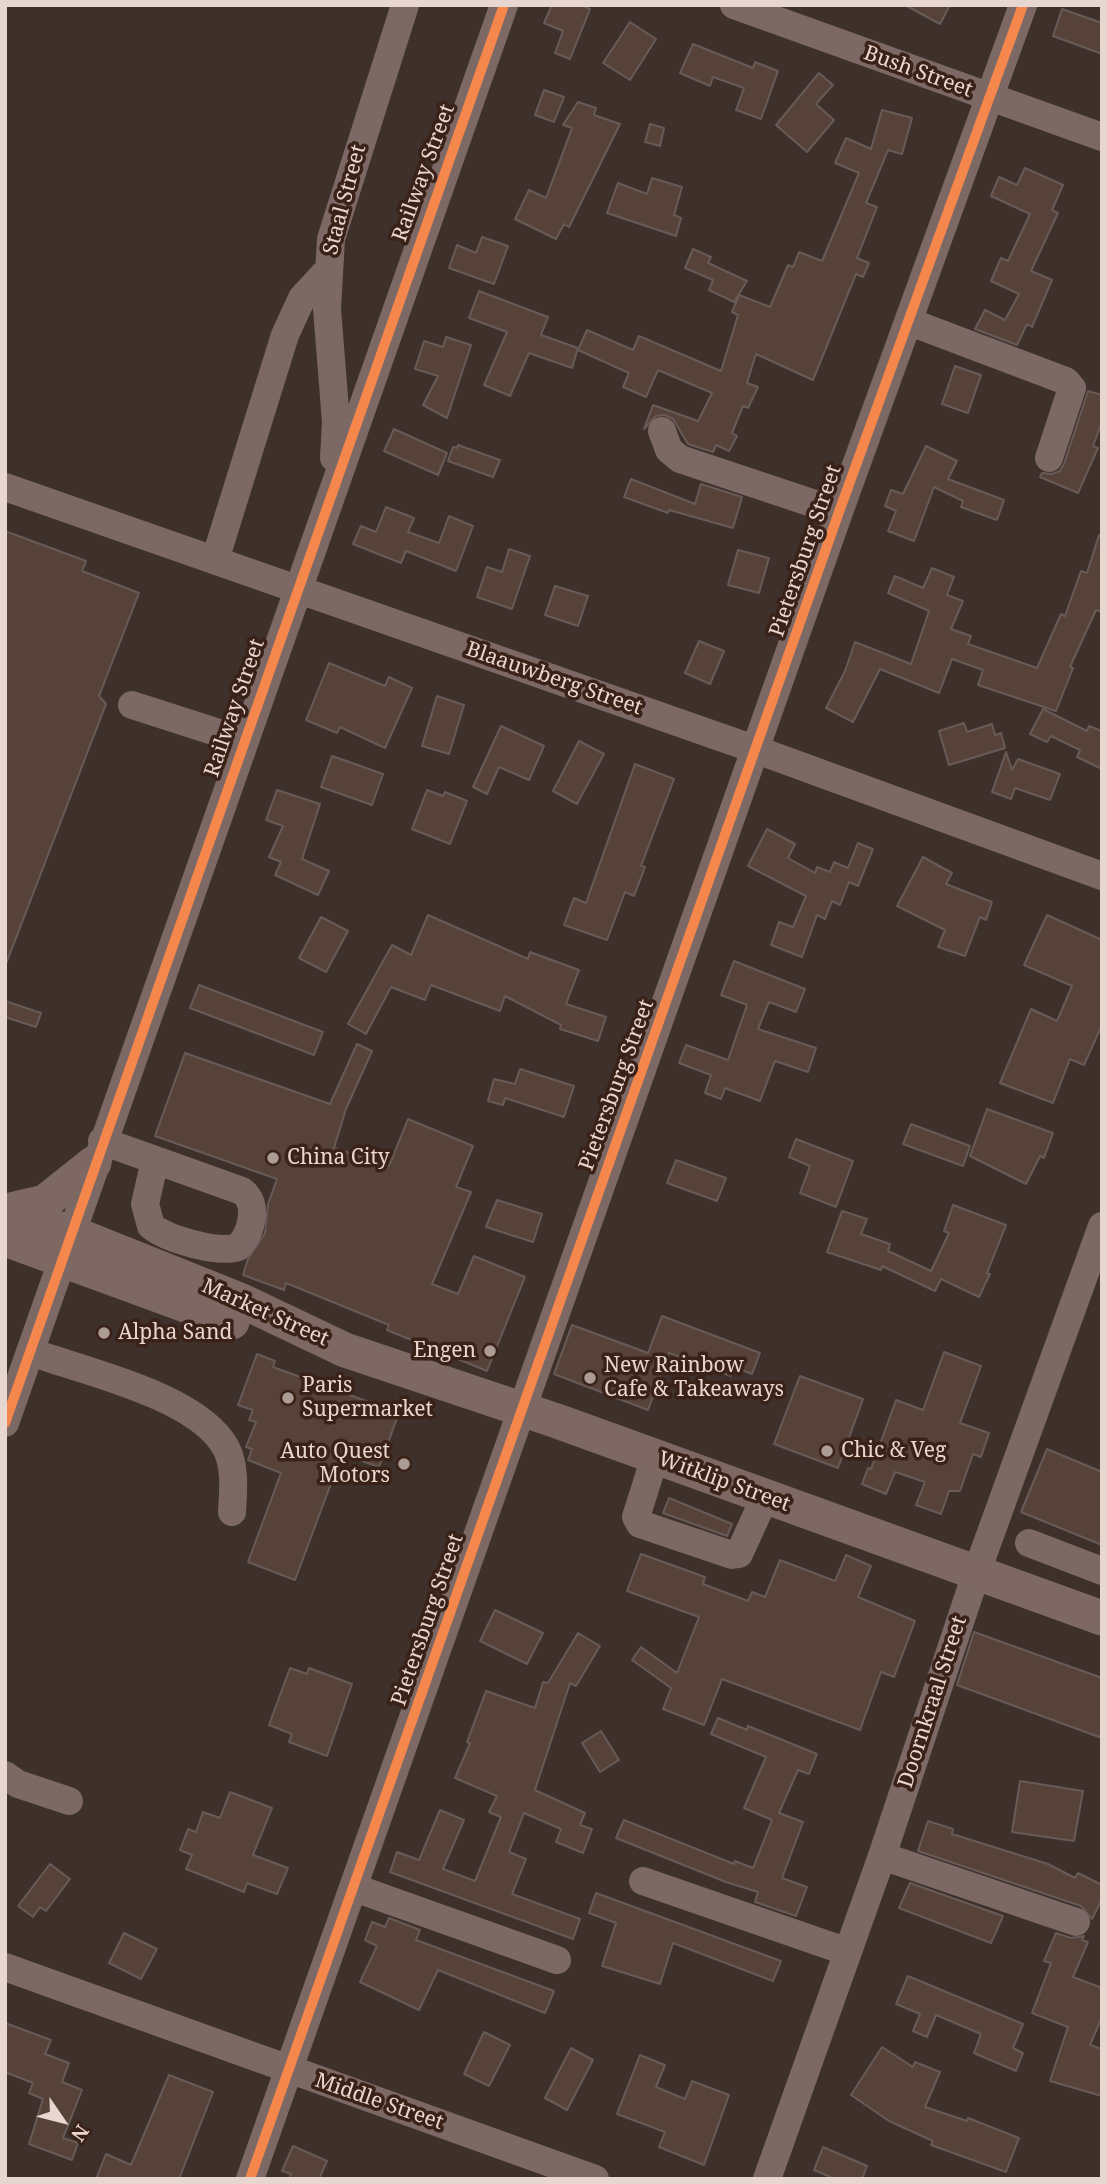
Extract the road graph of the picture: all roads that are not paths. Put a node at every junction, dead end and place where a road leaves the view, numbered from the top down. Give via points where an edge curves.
1 (405, 5) edge
2 (504, 5) edge
3 (734, 5) edge
4 (1023, 5) edge
5 (990, 98) junction
6 (1102, 137) edge
7 (327, 271) junction
8 (910, 322) junction
9 (662, 431) dead end
10 (1049, 458) dead end
11 (333, 486) junction
12 (5, 487) edge
13 (839, 512) junction
14 (215, 560) junction
15 (298, 589) junction
16 (132, 705) dead end
17 (244, 741) junction
18 (757, 750) junction
19 (1102, 876) edge
20 (98, 1152) junction
21 (155, 1160) dead end
22 (6, 1211) edge
23 (1102, 1226) edge
24 (5, 1239) edge
25 (68, 1247) junction
26 (345, 1350) joint
27 (31, 1352) junction
28 (522, 1411) junction
29 (5, 1423) edge
30 (655, 1457) junction
31 (765, 1497) junction
32 (232, 1512) dead end
33 (1029, 1543) dead end
34 (1102, 1571) edge
35 (976, 1574) junction
36 (1102, 1618) edge
37 (5, 1775) edge
38 (69, 1801) dead end
39 (882, 1856) junction
40 (643, 1881) dead end
41 (355, 1888) junction
42 (1076, 1922) dead end
43 (848, 1952) junction
44 (557, 1960) dead end
45 (5, 1967) edge
46 (290, 2071) junction
47 (250, 2179) edge
48 (595, 2179) edge
49 (767, 2179) edge

1 - 7 street, Staal Street via 339,206
2 - 11 street, Railway Street
3 - 5 street, Bush Street
4 - 5 street, Pietersburg Street
5 - 6 street, Bush Street
5 - 8 street, Pietersburg Street
7 - 11 street, Staal Street via 336,422
7 - 14 street via 302,298 285,335
8 - 10 street via 1066,381 1072,388
8 - 13 street, Pietersburg Street
9 - 13 street via 669,450 680,459
11 - 15 street, Railway Street
12 - 14 street, Blaauwberg Street
13 - 18 street, Pietersburg Street
14 - 15 street, Blaauwberg Street
15 - 17 street, Railway Street
15 - 18 street, Blaauwberg Street
16 - 17 street
17 - 20 street, Railway Street
18 - 19 street, Blaauwberg Street
18 - 28 street, Pietersburg Street
20 - 21 street
20 - 22 main road via 45,1202
20 - 25 street, Railway Street
22 - 25 main road, Market Street
23 - 35 street, Doornkraal Street
24 - 25 main road, Market Street
25 - 26 main road, Market Street via 237,1324
25 - 27 street, Railway Street
26 - 28 main road, Witklip Street
27 - 29 street, Railway Street
27 - 32 street via 175,1402 204,1421 227,1450 233,1467
28 - 30 main road, Witklip Street
28 - 41 street, Pietersburg Street
30 - 31 main road, Witklip Street
30 - 31 street via 636,1517 640,1524 739,1554
31 - 35 main road, Witklip Street
33 - 34 street
35 - 36 main road, Witklip Street
35 - 39 street, Doornkraal Street
37 - 38 street
39 - 42 street
39 - 43 street, Doornkraal Street
40 - 43 street
41 - 44 street
41 - 46 street, Pietersburg Street
43 - 49 street, Doornkraal Street
45 - 46 street, Middle Street
46 - 47 street, Pietersburg Street
46 - 48 street, Middle Street

